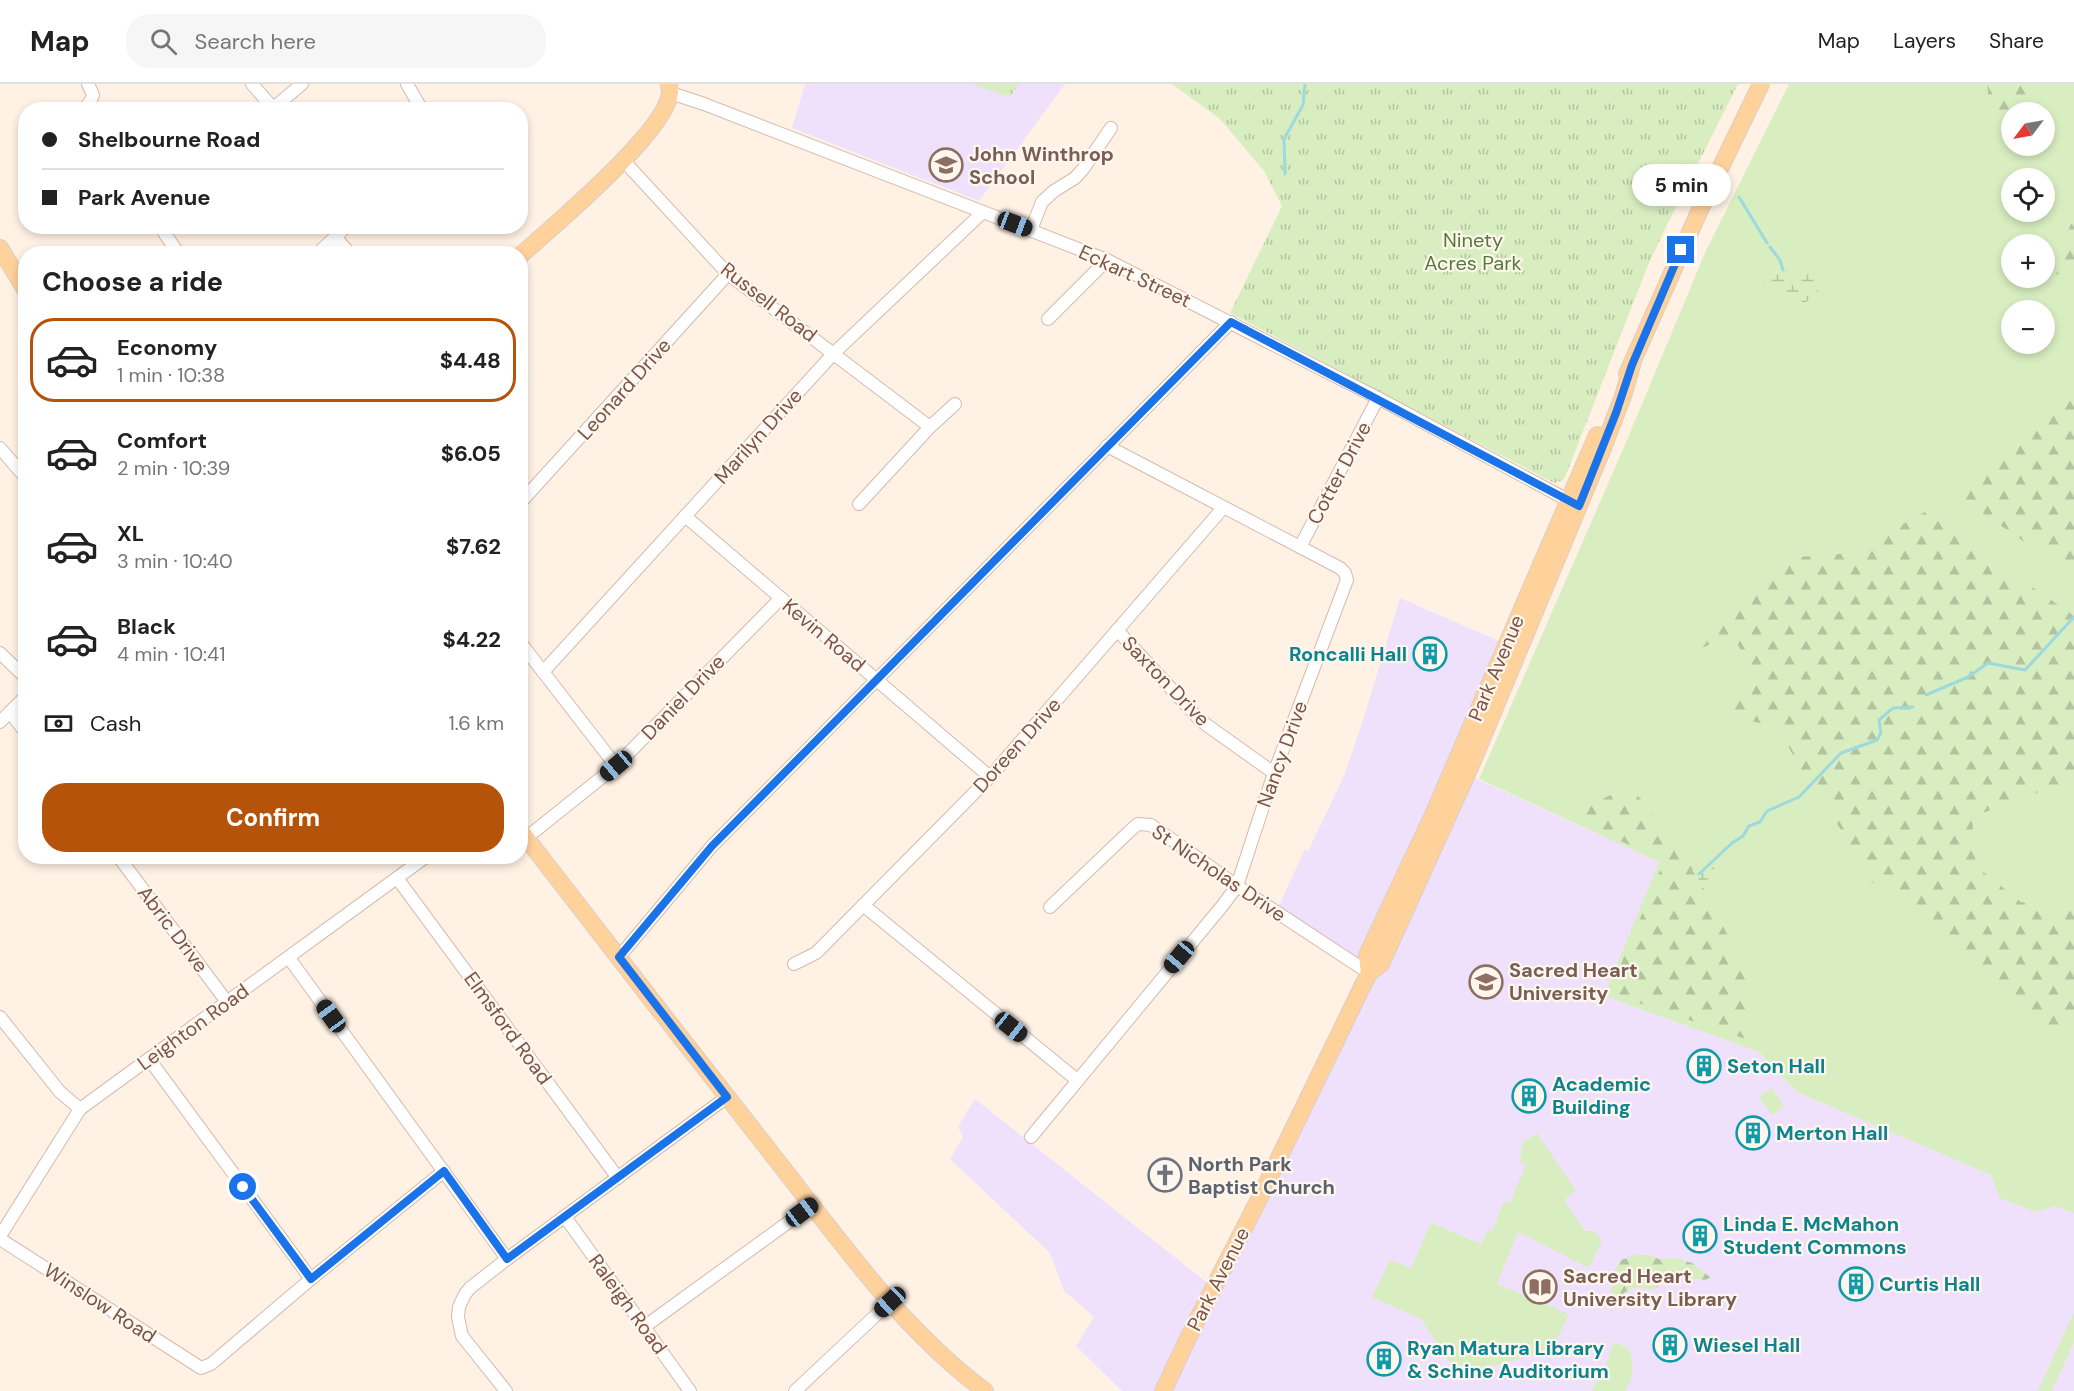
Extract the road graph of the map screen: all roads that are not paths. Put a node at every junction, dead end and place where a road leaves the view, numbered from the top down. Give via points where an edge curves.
1 (88, 84) edge
2 (252, 84) edge
3 (302, 84) edge
4 (407, 84) edge
5 (1761, 84) edge
6 (670, 88) edge
7 (90, 102) edge
8 (266, 102) edge
9 (280, 102) edge
10 (417, 102) edge
11 (1111, 128) dead end
12 (623, 160) junction
13 (982, 212) junction
14 (1031, 230) junction
15 (338, 234) edge
16 (335, 237) junction
17 (325, 246) edge
18 (343, 246) edge
19 (0, 248) edge
20 (528, 249) edge
21 (1107, 260) junction
22 (728, 274) junction
23 (18, 278) edge
24 (1048, 319) dead end
25 (1231, 322) junction
26 (834, 353) junction
27 (1378, 398) junction
28 (955, 404) dead end
29 (930, 427) junction
30 (1107, 447) junction
31 (0, 448) edge
32 (18, 469) edge
33 (528, 494) edge
34 (1573, 503) junction
35 (859, 504) dead end
36 (1222, 508) junction
37 (685, 516) junction
38 (1300, 547) junction
39 (781, 598) junction
40 (1117, 630) junction
41 (528, 652) edge
42 (0, 653) edge
43 (18, 670) edge
44 (543, 672) junction
45 (877, 680) junction
46 (18, 704) edge
47 (10, 712) junction
48 (0, 722) edge
49 (18, 722) edge
50 (616, 766) junction
51 (1275, 773) junction
52 (990, 777) junction
53 (528, 830) edge
54 (528, 840) edge
55 (124, 864) edge
56 (416, 864) edge
57 (397, 878) junction
58 (1236, 886) junction
59 (863, 905) junction
60 (1050, 907) dead end
61 (619, 957) junction
62 (289, 958) junction
63 (794, 964) dead end
64 (1369, 973) junction
65 (227, 1002) junction
66 (0, 1017) edge
67 (149, 1059) junction
68 (1077, 1080) junction
69 (727, 1097) junction
70 (80, 1109) junction
71 (1031, 1137) dead end
72 (444, 1171) junction
73 (618, 1178) junction
74 (812, 1205) junction
75 (565, 1217) junction
76 (0, 1238) edge
77 (507, 1259) junction
78 (311, 1279) junction
79 (890, 1302) junction
80 (644, 1327) junction
81 (506, 1391) edge
82 (690, 1391) edge
83 (795, 1391) edge
84 (985, 1391) edge
85 (1163, 1391) edge

1 - 7 street via 93,95
2 - 8 street
3 - 9 street
4 - 10 street
5 - 34 main road, Park Avenue via 1686,241 1632,365 1623,396
6 - 12 main road via 665,107
6 - 13 street, Eckart Street
11 - 14 street via 1075,178 1042,202
12 - 20 main road
12 - 22 street, Russell Road
13 - 14 street, Eckart Street
13 - 26 street, Marilyn Drive
14 - 21 street, Eckart Street
15 - 16 street
16 - 17 street
16 - 18 street
19 - 23 main road
21 - 24 street
21 - 25 street, Eckart Street
22 - 26 street, Russell Road
22 - 33 street, Leonard Drive
25 - 27 street, Eckart Street
25 - 30 street
26 - 29 street, Russell Road
26 - 37 street, Marilyn Drive
27 - 34 street, Eckart Street
27 - 38 street, Cotter Drive
28 - 29 street
29 - 35 street
30 - 36 street, Nancy Drive
30 - 45 street
31 - 32 street
34 - 64 main road, Park Avenue via 1381,964
36 - 38 street, Nancy Drive
36 - 40 street, Doreen Drive
37 - 39 street, Kevin Road
37 - 44 street, Marilyn Drive
38 - 51 street, Nancy Drive via 1340,568 1347,580
39 - 45 street, Kevin Road
39 - 50 street, Daniel Drive
40 - 51 street, Saxton Drive via 1202,721
40 - 52 street, Doreen Drive
41 - 44 street
42 - 43 street
44 - 50 street
45 - 52 street, Kevin Road
45 - 61 street via 712,846
46 - 47 street
47 - 48 street
47 - 49 street
50 - 53 street, Daniel Drive
51 - 58 street, Nancy Drive
52 - 59 street, Doreen Drive
54 - 61 main road
55 - 65 street, Abric Drive
56 - 57 street, Leighton Road
57 - 62 street, Leighton Road
57 - 73 street, Elmsford Road
58 - 60 street, St Nicholas Drive via 1157,828 1138,824
58 - 64 street, St Nicholas Drive
58 - 68 street, Nancy Drive
59 - 63 street, Doreen Drive via 816,953
59 - 68 street
61 - 69 main road
62 - 65 street, Leighton Road
62 - 72 street
64 - 85 main road, Park Avenue
65 - 67 street, Leighton Road
66 - 70 street via 60,1092
67 - 70 street, Leighton Road
67 - 78 street
68 - 71 street, Nancy Drive
69 - 73 street
69 - 74 main road
70 - 76 street, Leighton Road
72 - 77 street
72 - 78 street
73 - 75 street
74 - 79 main road
74 - 80 street
75 - 77 street
75 - 80 street, Raleigh Road
76 - 78 street, Winslow Road via 201,1368 211,1364
77 - 81 street via 470,1288 458,1317 468,1346
79 - 83 street
79 - 84 main road via 933,1349
80 - 82 street, Raleigh Road

